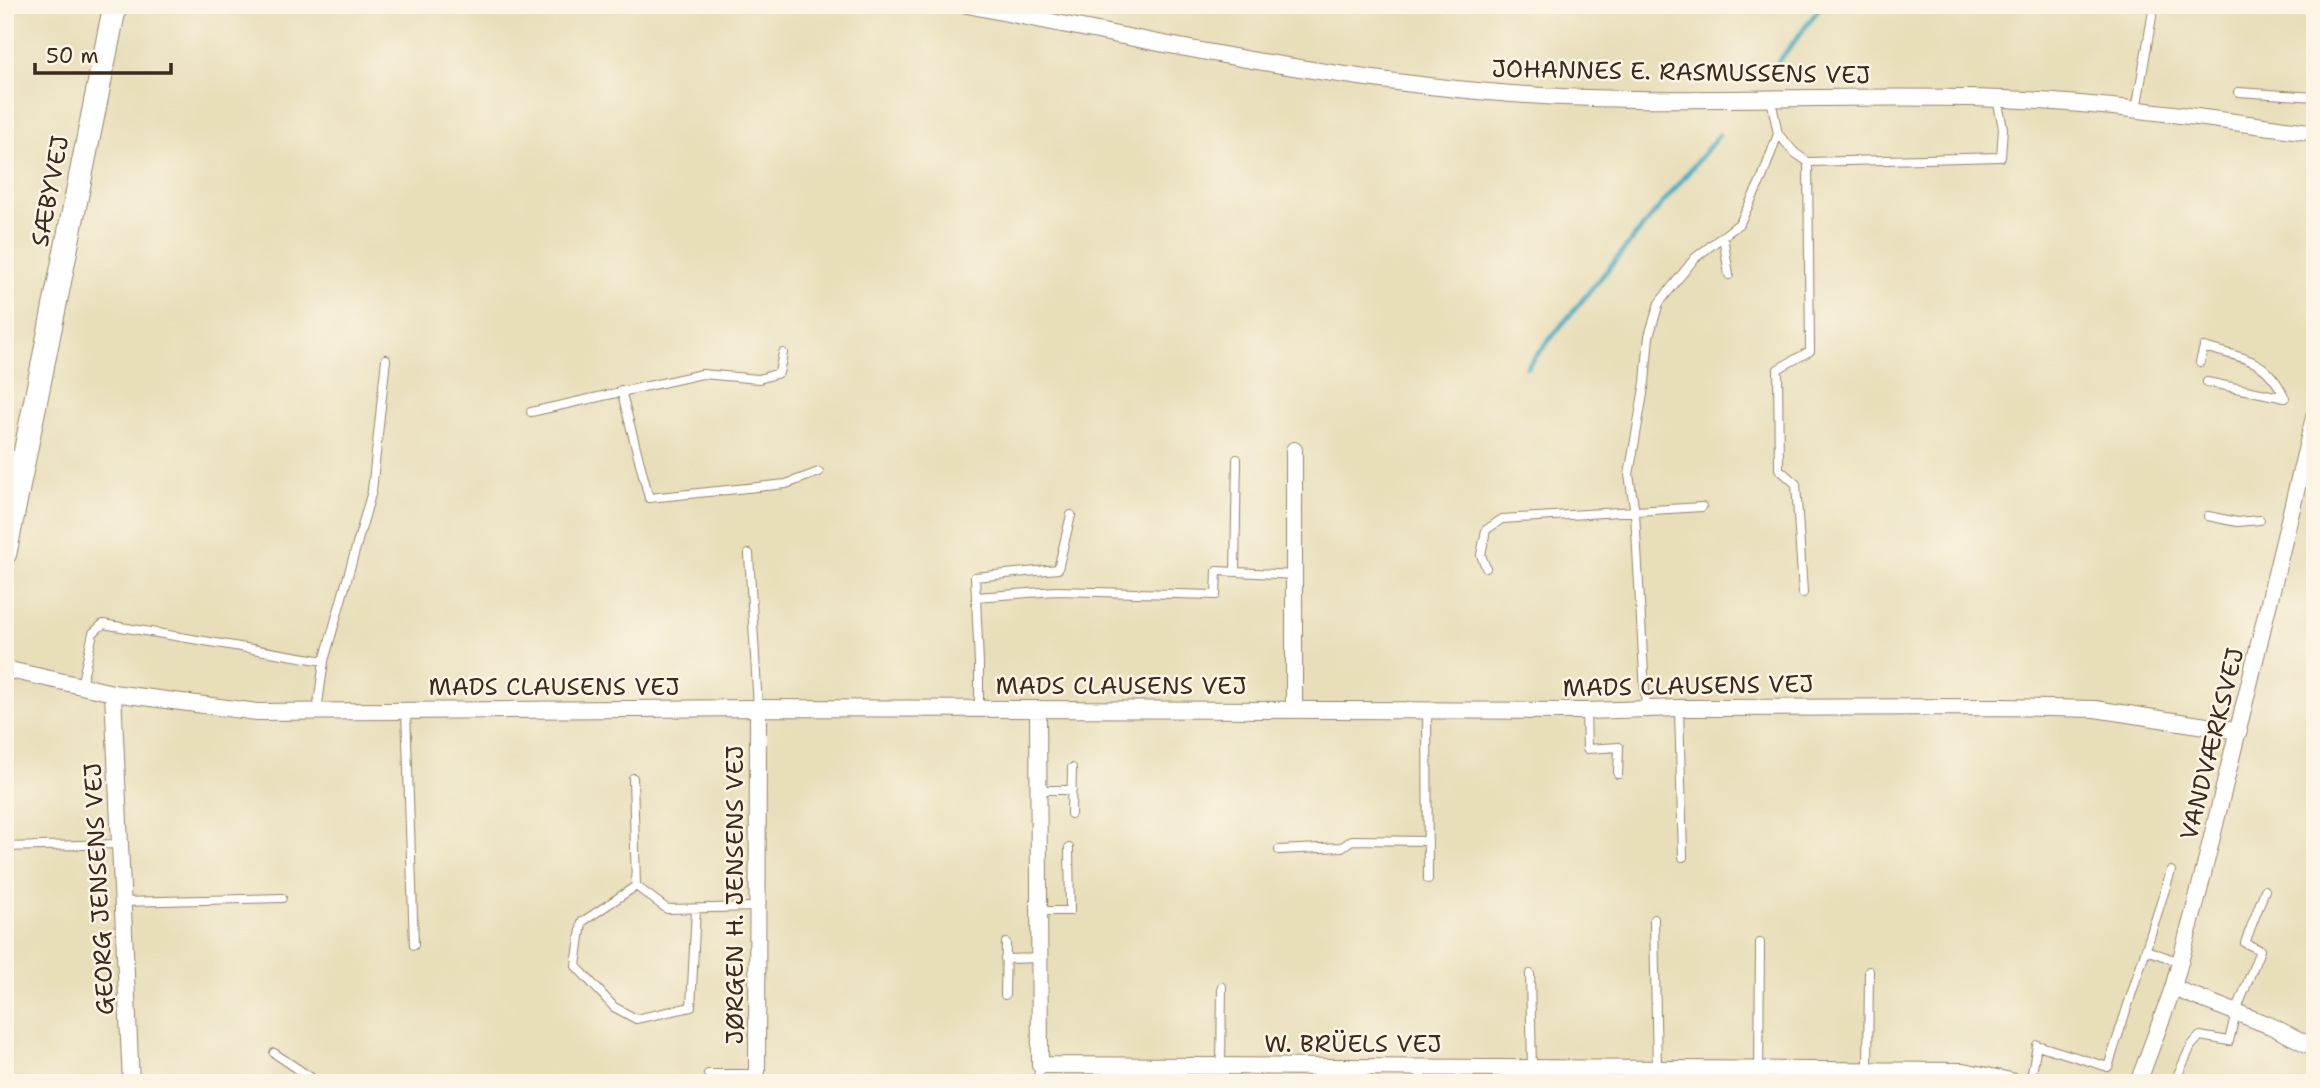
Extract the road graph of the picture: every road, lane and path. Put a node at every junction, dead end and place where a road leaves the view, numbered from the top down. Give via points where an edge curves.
1 (115, 5) edge
2 (967, 5) edge
3 (2154, 5) edge
4 (2238, 92) dead end
5 (2315, 97) edge
6 (1771, 99) junction
7 (1997, 99) junction
8 (2136, 110) junction
9 (2315, 133) edge
10 (1777, 134) junction
11 (1808, 162) junction
12 (1723, 236) junction
13 (1729, 275) dead end
14 (783, 354) dead end
15 (386, 359) dead end
16 (2200, 362) dead end
17 (2207, 382) dead end
18 (621, 390) junction
19 (531, 412) dead end
20 (2315, 413) edge
21 (1294, 450) dead end
22 (15, 455) edge
23 (1237, 459) dead end
24 (818, 472) dead end
25 (1702, 507) dead end
26 (1635, 513) junction
27 (1071, 515) dead end
28 (2208, 516) dead end
29 (2260, 520) dead end
30 (5, 553) edge
31 (749, 554) dead end
32 (1486, 568) dead end
33 (1235, 571) junction
34 (1294, 575) junction
35 (1803, 593) dead end
36 (976, 597) junction
37 (324, 661) junction
38 (5, 669) edge
39 (82, 686) junction
40 (113, 693) junction
41 (758, 708) junction
42 (1293, 708) junction
43 (1679, 708) junction
44 (979, 709) junction
45 (1038, 709) junction
46 (1427, 709) junction
47 (1646, 710) junction
48 (317, 711) junction
49 (407, 711) junction
50 (1586, 711) junction
51 (2239, 731) junction
52 (1072, 768) dead end
53 (1618, 774) dead end
54 (633, 778) dead end
55 (1038, 790) junction
56 (1072, 790) junction
57 (1071, 814) dead end
58 (1428, 841) junction
59 (120, 844) junction
60 (5, 848) edge
61 (1069, 848) dead end
62 (1279, 850) dead end
63 (1683, 857) dead end
64 (2171, 871) dead end
65 (1428, 879) dead end
66 (636, 886) junction
67 (2265, 890) dead end
68 (282, 898) dead end
69 (122, 902) junction
70 (757, 907) junction
71 (696, 909) junction
72 (1039, 911) junction
73 (1654, 919) dead end
74 (1006, 943) dead end
75 (1760, 943) dead end
76 (414, 945) dead end
77 (2146, 950) junction
78 (1040, 958) junction
79 (1005, 959) junction
80 (2180, 962) junction
81 (1869, 971) dead end
82 (1530, 974) dead end
83 (1222, 987) dead end
84 (2173, 988) junction
85 (1004, 995) dead end
86 (2236, 1012) junction
87 (2315, 1048) edge
88 (274, 1053) dead end
89 (1041, 1065) junction
90 (1221, 1066) junction
91 (1532, 1068) junction
92 (1657, 1069) junction
93 (709, 1074) dead end
94 (1863, 1074) edge
95 (1143, 1075) edge
96 (1316, 1075) edge
97 (1421, 1075) edge
98 (1500, 1075) edge
99 (1759, 1076) edge
100 (1964, 1077) edge
101 (757, 1078) edge
102 (131, 1083) edge
103 (320, 1083) edge
104 (1037, 1083) edge
105 (2020, 1083) edge
106 (2030, 1083) edge
107 (2138, 1083) edge
108 (2174, 1083) edge

1 - 22 street, SÆBYVEJ
2 - 6 street, JOHANNES E. RASMUSSENS VEJ via 1254,62 1373,80 1513,94
3 - 8 lane
4 - 5 lane
6 - 7 street, JOHANNES E. RASMUSSENS VEJ
6 - 10 lane
7 - 8 street, JOHANNES E. RASMUSSENS VEJ
7 - 11 lane via 2003,128 2001,157
8 - 9 street, JOHANNES E. RASMUSSENS VEJ
10 - 11 lane
10 - 12 lane via 1740,223
11 - 35 lane via 1810,351 1778,369 1779,469 1796,484
12 - 13 lane
12 - 26 lane via 1695,258 1660,303 1649,336 1629,475
14 - 18 lane via 779,373 759,379 702,374
15 - 37 lane via 372,491
16 - 17 lane via 2204,347 2260,363 2276,379 2285,398
18 - 19 lane
18 - 24 lane via 649,498 786,484
20 - 51 street, VANDVÆRKSVEJ
21 - 34 street
22 - 30 street, SÆBYVEJ
23 - 33 lane
25 - 26 lane
26 - 32 lane via 1502,519 1486,530 1481,555
26 - 47 lane
27 - 36 lane via 1058,569 975,577
28 - 29 lane via 2236,522
31 - 41 lane
33 - 34 lane
33 - 36 lane via 1217,570 1216,595 1056,591
34 - 42 street
36 - 44 lane
37 - 39 lane via 103,625 93,633
37 - 48 lane
38 - 39 street, MADS CLAUSENS VEJ
39 - 40 street, MADS CLAUSENS VEJ
40 - 48 street, MADS CLAUSENS VEJ via 257,712
40 - 59 street, GEORG JENSENS VEJ
41 - 44 street, MADS CLAUSENS VEJ
41 - 49 street, MADS CLAUSENS VEJ
41 - 70 street, JØRGEN H. JENSENS VEJ
42 - 45 street, MADS CLAUSENS VEJ
42 - 46 street, MADS CLAUSENS VEJ
43 - 47 street, MADS CLAUSENS VEJ
43 - 51 street, MADS CLAUSENS VEJ via 2095,709
43 - 63 lane
44 - 45 street, MADS CLAUSENS VEJ
45 - 55 street
46 - 50 street, MADS CLAUSENS VEJ
46 - 58 lane
47 - 50 street, MADS CLAUSENS VEJ
48 - 49 street, MADS CLAUSENS VEJ
49 - 76 lane
50 - 53 lane via 1587,749 1619,747
51 - 80 street, VANDVÆRKSVEJ
52 - 56 lane
54 - 66 lane
55 - 56 lane
55 - 72 street
56 - 57 lane
58 - 62 lane via 1352,840 1342,846
58 - 65 lane
59 - 60 lane
59 - 69 street, GEORG JENSENS VEJ
61 - 72 lane via 1070,911
64 - 77 lane
66 - 71 lane via 667,909
66 - 71 lane via 582,922 576,966 614,1007 636,1019 691,1007
67 - 86 lane via 2245,943 2260,950
68 - 69 lane
69 - 102 street, GEORG JENSENS VEJ
70 - 71 lane
70 - 101 street, JØRGEN H. JENSENS VEJ
72 - 78 street
73 - 92 lane
74 - 79 lane
75 - 99 lane
77 - 80 lane
77 - 106 lane via 2108,1067 2038,1045
78 - 79 lane
78 - 89 street
79 - 85 lane
80 - 84 street, VANDVÆRKSVEJ
81 - 94 lane
82 - 91 lane
83 - 90 lane
84 - 86 street
84 - 107 street, VANDVÆRKSVEJ
86 - 87 street
86 - 108 lane via 2229,1041 2200,1036
88 - 103 lane
89 - 95 street, W. BRÜELS VEJ
89 - 104 lane
90 - 95 street, W. BRÜELS VEJ
90 - 96 street, W. BRÜELS VEJ
91 - 92 street, W. BRÜELS VEJ
91 - 98 street, W. BRÜELS VEJ
92 - 99 street, W. BRÜELS VEJ
93 - 101 lane
94 - 99 street, W. BRÜELS VEJ
94 - 100 street, W. BRÜELS VEJ
96 - 97 street, W. BRÜELS VEJ
97 - 98 street, W. BRÜELS VEJ
100 - 105 street, W. BRÜELS VEJ

